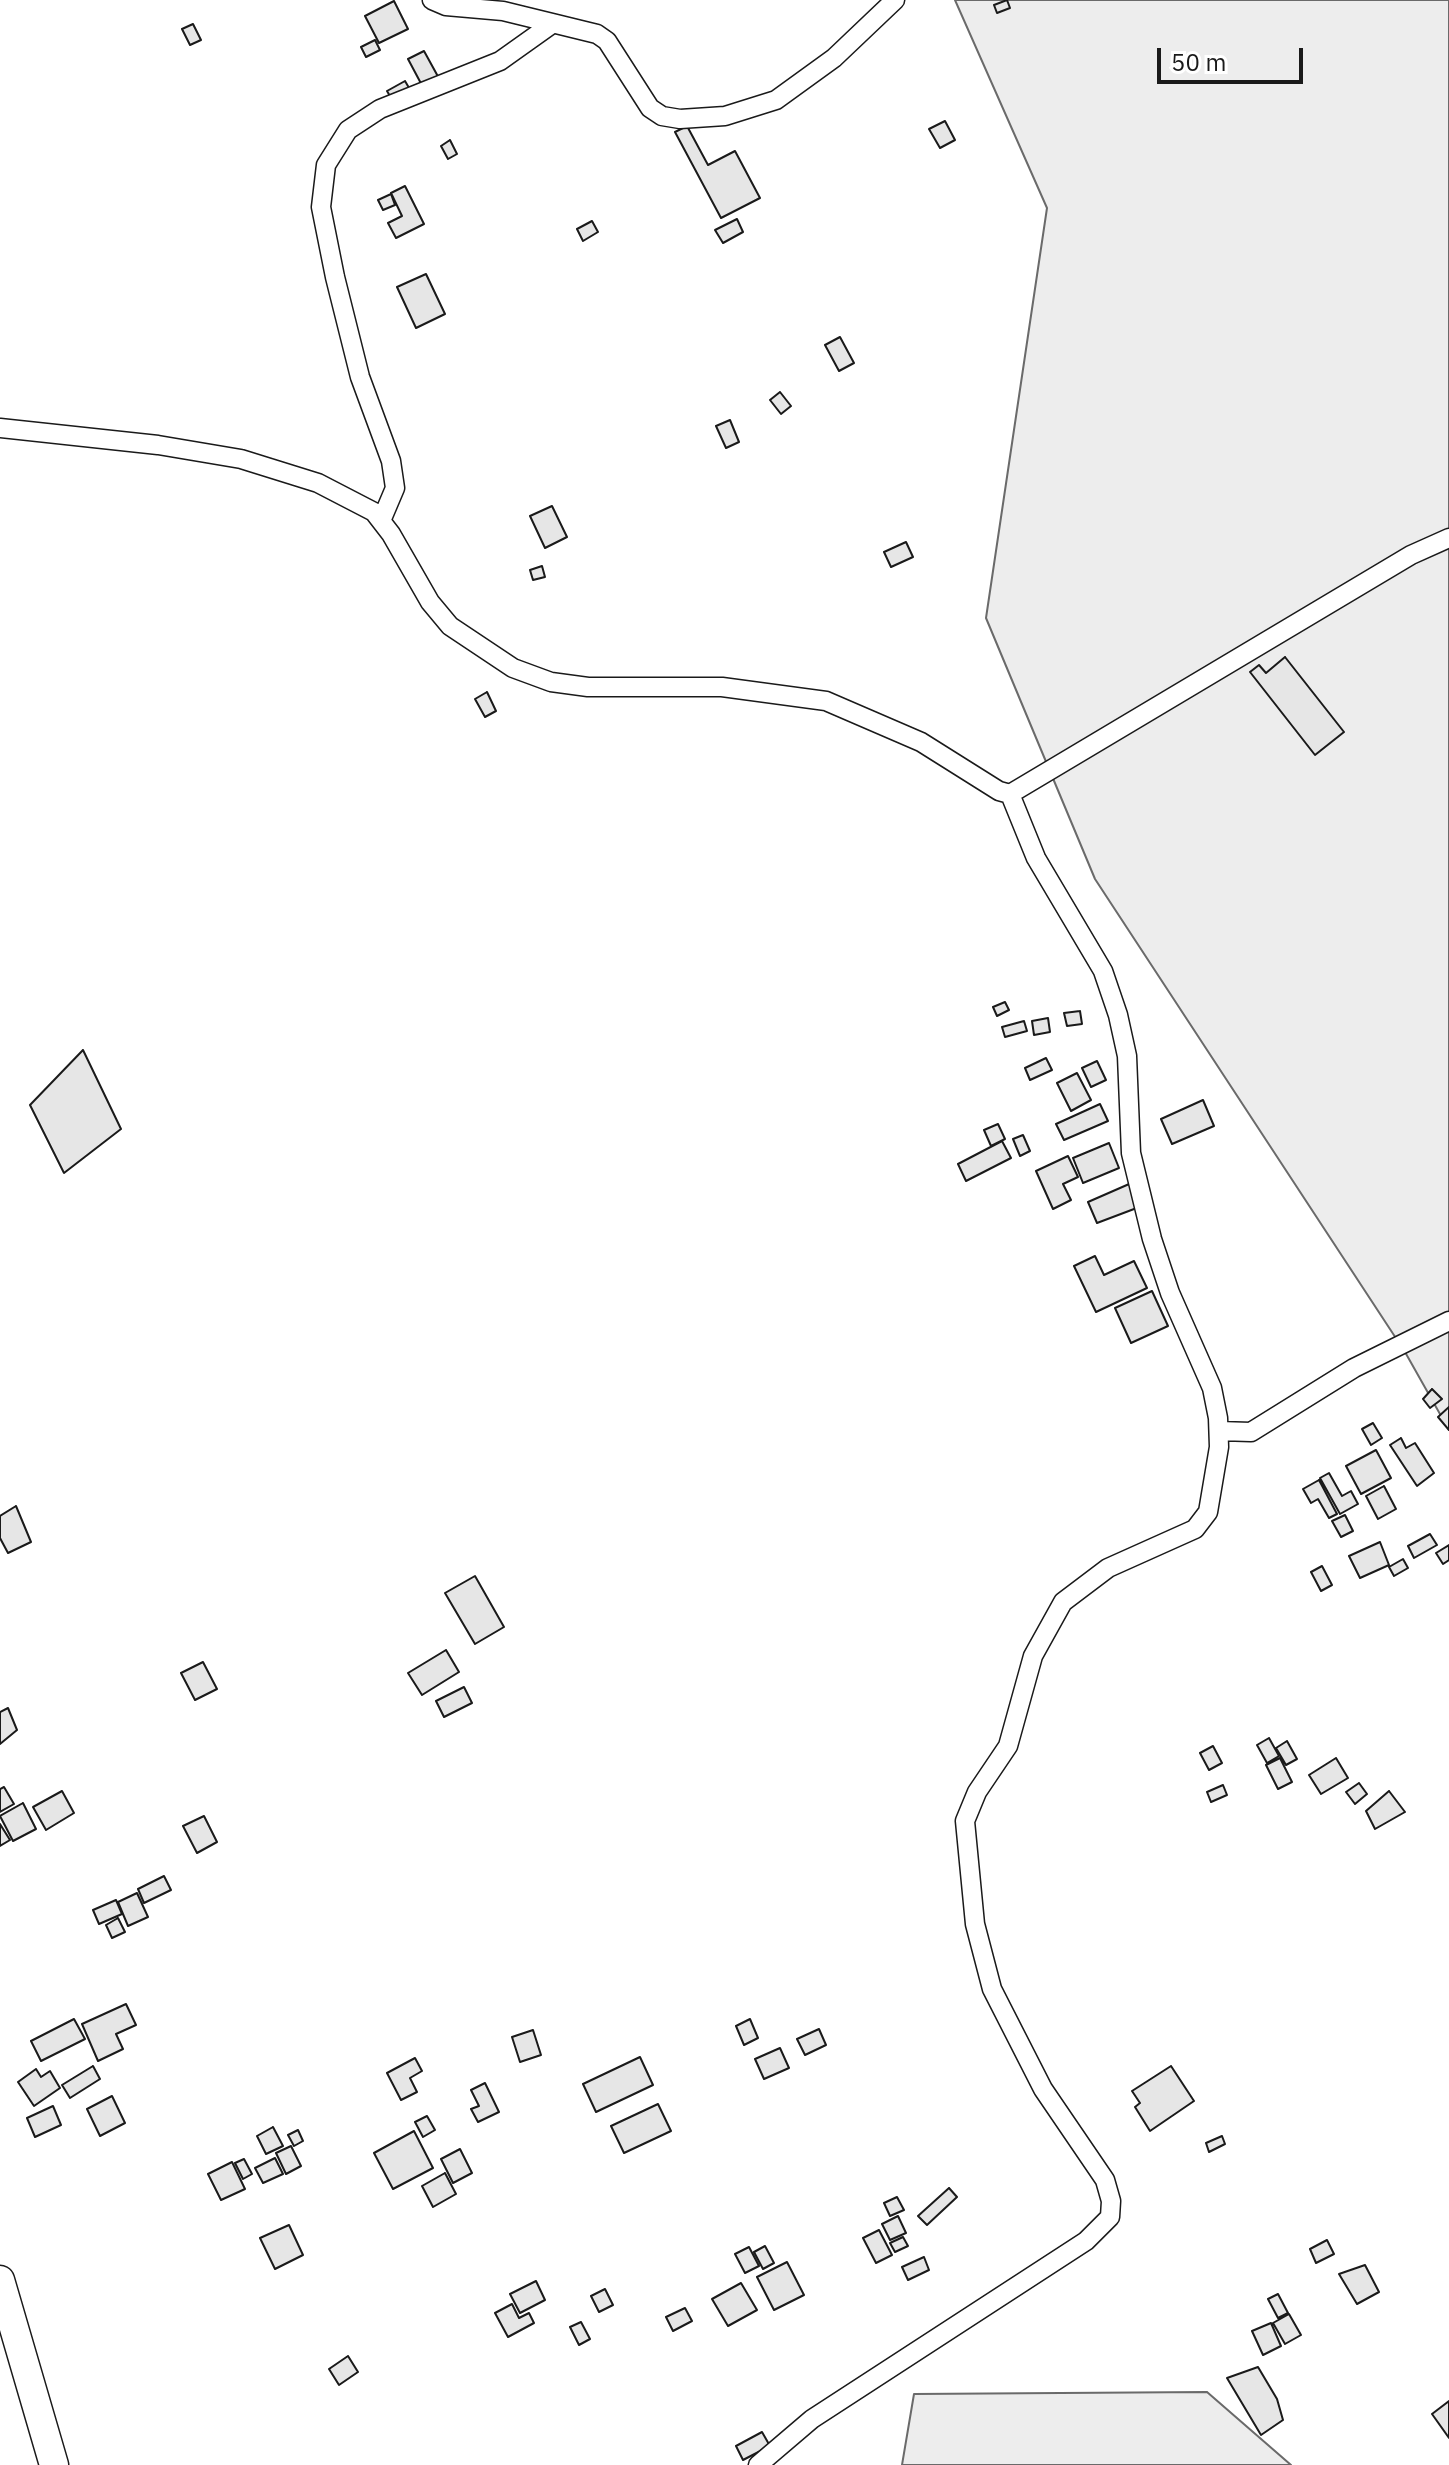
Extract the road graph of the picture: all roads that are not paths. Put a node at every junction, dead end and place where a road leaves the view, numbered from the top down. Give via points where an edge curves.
1 (432, 0) edge
2 (895, 0) edge
3 (552, 24) junction
4 (0, 428) edge
5 (381, 521) junction
6 (1449, 538) edge
7 (1010, 794) junction
8 (1449, 1321) edge
9 (1219, 1431) junction
10 (0, 2280) edge
11 (54, 2465) edge
12 (758, 2465) edge

1 - 3 street
2 - 3 street via 801,85 753,109 725,116 662,116 650,108 607,41
3 - 5 street via 500,61 380,109 348,130 326,165 321,207 335,277 360,377 391,461 395,488
4 - 5 street via 241,459 347,495
5 - 7 street via 450,626 513,668 551,682 588,687 722,687 826,701 921,742
6 - 7 street via 1411,555
7 - 9 street via 1036,858 1086,939 1118,1015 1127,1056 1135,1167 1170,1293 1212,1388
8 - 9 street via 1354,1368 1251,1432
9 - 12 street via 1208,1512 1195,1529 1108,1568 1080,1587 1052,1618 1033,1656 1008,1746 977,1792 965,1821 975,1924 992,1989 1043,2089 1105,2180 1110,2217 1086,2241 812,2419
10 - 11 main road

